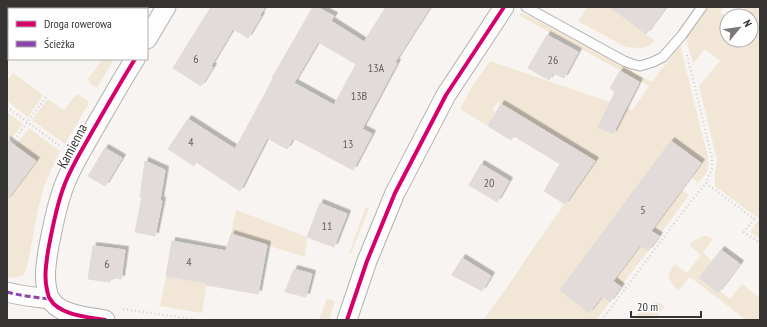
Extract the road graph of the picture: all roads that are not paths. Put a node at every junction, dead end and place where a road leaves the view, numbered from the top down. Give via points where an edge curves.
1 (166, 7) edge
2 (504, 7) edge
3 (526, 7) edge
4 (702, 7) edge
5 (148, 37) edge
6 (134, 60) edge
7 (7, 292) edge
8 (49, 298) junction
9 (105, 320) edge
10 (347, 320) edge

1 - 5 street
2 - 10 street via 446,95 395,193 367,261
3 - 4 lane via 604,50 640,66 663,57
6 - 8 street, Kamienna via 74,164 64,187 45,271
7 - 8 street
8 - 9 street via 63,310

